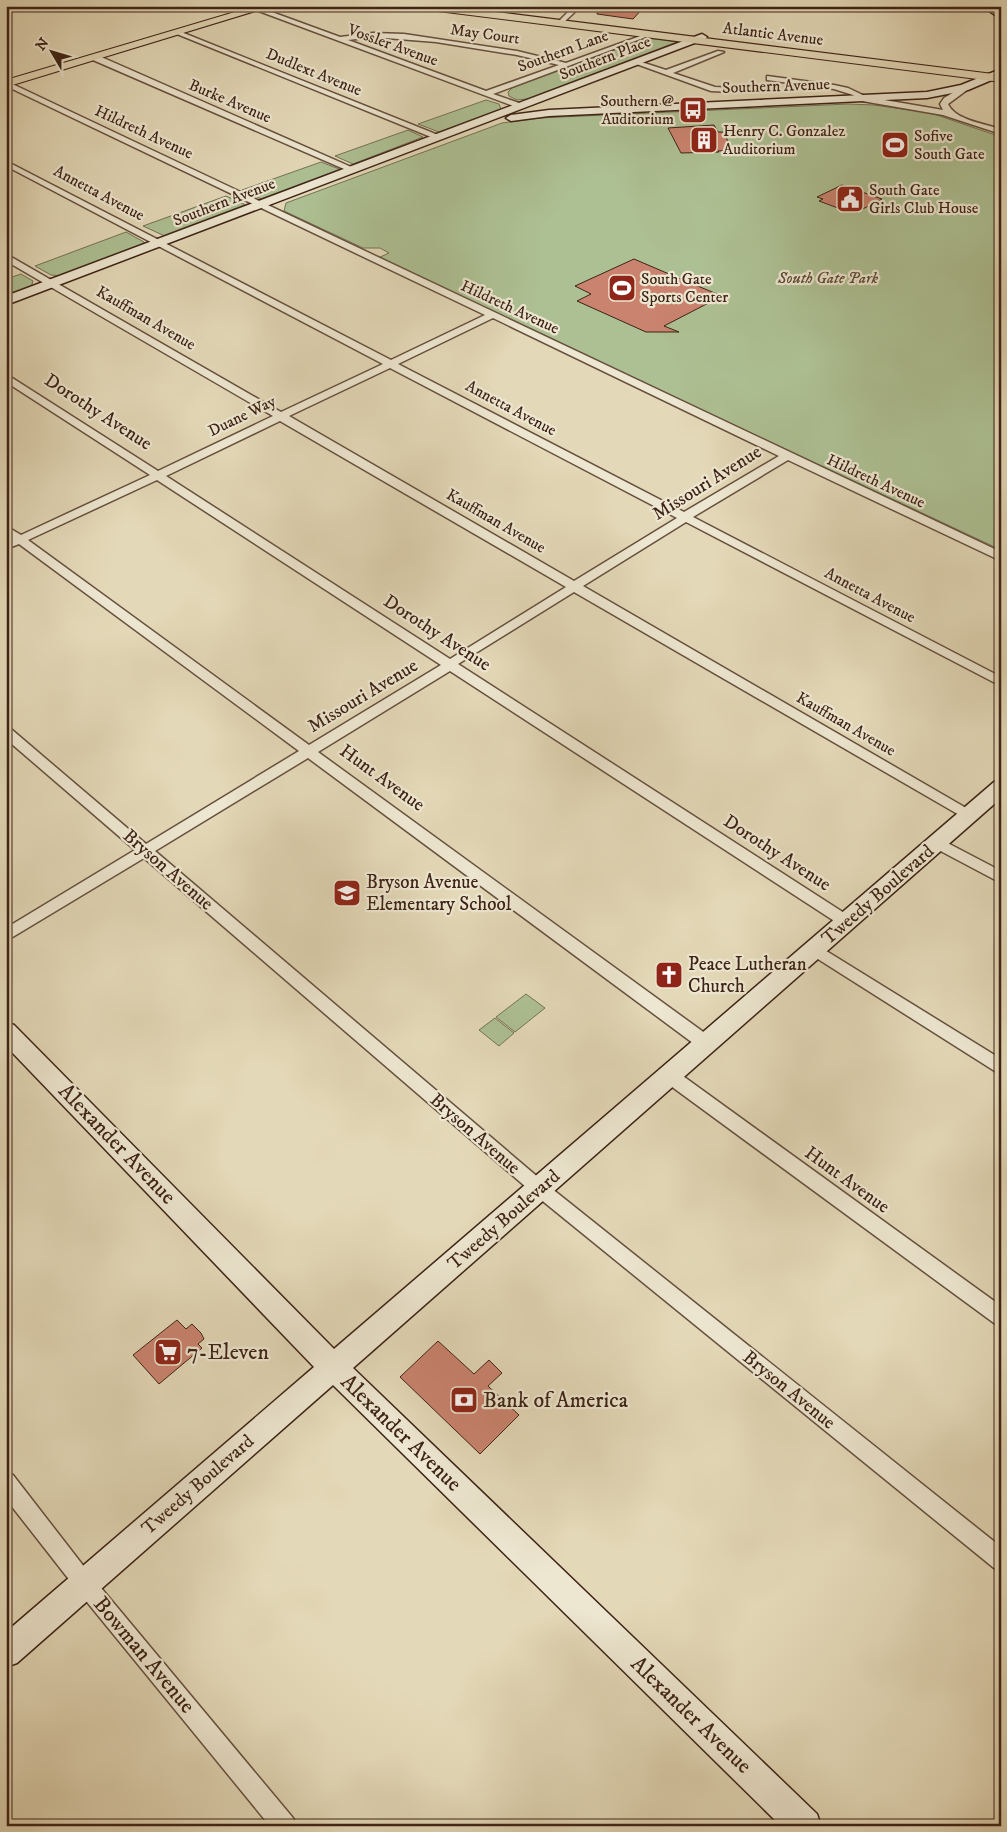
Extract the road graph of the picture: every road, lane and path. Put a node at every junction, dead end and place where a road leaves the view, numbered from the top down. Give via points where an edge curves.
1 (241, 6) edge
2 (422, 6) edge
3 (458, 6) edge
4 (578, 6) edge
5 (987, 6) edge
6 (262, 8) edge
7 (1001, 16) edge
8 (562, 21) junction
9 (179, 32) junction
10 (648, 35) junction
11 (698, 39) junction
12 (340, 40) junction
13 (720, 52) dead end
14 (96, 58) junction
15 (635, 62) junction
16 (566, 65) junction
17 (666, 73) junction
18 (998, 75) edge
19 (770, 78) dead end
20 (7, 82) edge
21 (964, 88) junction
22 (731, 90) dead end
23 (486, 94) junction
24 (916, 96) junction
25 (865, 99) junction
26 (519, 106) junction
27 (549, 113) junction
28 (945, 114) junction
29 (963, 120) junction
30 (453, 132) junction
31 (1001, 132) edge
32 (440, 137) junction
33 (6, 163) edge
34 (354, 170) junction
35 (263, 205) junction
36 (161, 244) junction
37 (6, 257) edge
38 (53, 284) junction
39 (6, 301) edge
40 (492, 315) junction
41 (391, 363) junction
42 (6, 377) edge
43 (280, 416) junction
44 (788, 456) junction
45 (158, 475) junction
46 (686, 517) junction
47 (6, 529) edge
48 (20, 540) junction
49 (6, 546) edge
50 (1001, 557) edge
51 (575, 587) junction
52 (450, 665) junction
53 (1001, 682) edge
54 (6, 732) edge
55 (309, 751) junction
56 (1001, 787) edge
57 (968, 815) junction
58 (938, 843) junction
59 (144, 851) junction
60 (1001, 878) edge
61 (847, 922) junction
62 (6, 935) edge
63 (815, 950) junction
64 (6, 1030) edge
65 (707, 1044) junction
66 (1001, 1068) edge
67 (670, 1076) junction
68 (540, 1189) junction
69 (1001, 1317) edge
70 (334, 1368) junction
71 (6, 1482) edge
72 (1001, 1561) edge
73 (84, 1584) junction
74 (6, 1652) edge
75 (285, 1826) edge
76 (805, 1826) edge

1 - 20 main road
2 - 8 main road, Atlantic Avenue
3 - 8 main road, Atlantic Avenue
4 - 8 street
5 - 7 street
6 - 9 main road
6 - 12 street, Vossler Avenue
8 - 10 main road, Atlantic Avenue
8 - 11 main road, Atlantic Avenue
9 - 14 main road
9 - 32 street, Dudlext Avenue
10 - 11 main road, Atlantic Avenue
10 - 16 street, Southern Lane
11 - 15 street, Southern Place
11 - 18 main road, Atlantic Avenue
12 - 16 street, May Court via 397,35 539,56
12 - 23 street, Vossler Avenue
13 - 17 street
14 - 20 main road
14 - 34 street, Burke Avenue
15 - 17 street
15 - 26 street, Southern Place
16 - 23 street, Southern Lane
17 - 22 street via 714,89
18 - 21 street, Southern Avenue
19 - 25 street via 842,89
20 - 35 street, Hildreth Avenue
21 - 24 street, Southern Avenue
21 - 29 street via 944,104 947,111
23 - 26 street, Vossler Avenue
24 - 25 street, Southern Avenue
24 - 28 street
25 - 27 street, Southern Avenue
25 - 28 street
26 - 27 street, Southern Avenue
26 - 30 street, Southern Avenue
27 - 30 street, Southern Avenue
28 - 29 street
29 - 31 street
30 - 32 street, Southern Avenue
32 - 34 street, Southern Avenue
33 - 36 street, Annetta Avenue
34 - 35 street, Southern Avenue
35 - 36 street, Southern Avenue
35 - 40 street, Hildreth Avenue
36 - 38 street, Southern Avenue
36 - 41 street, Annetta Avenue
37 - 38 street, Kauffman Avenue
38 - 39 street, Southern Avenue
38 - 43 street, Kauffman Avenue
40 - 41 street, Duane Way
40 - 44 street, Hildreth Avenue
41 - 43 street, Duane Way
41 - 46 street, Annetta Avenue
42 - 45 street, Dorothy Avenue
43 - 45 street, Duane Way
43 - 51 street, Kauffman Avenue
44 - 46 street, Missouri Avenue
44 - 50 street, Hildreth Avenue
45 - 48 street, Duane Way
45 - 52 street, Dorothy Avenue
46 - 51 street, Missouri Avenue
46 - 53 street, Annetta Avenue
47 - 48 street, Hunt Avenue
48 - 49 street, Duane Way
48 - 55 street, Hunt Avenue
51 - 52 street, Missouri Avenue
51 - 57 street, Kauffman Avenue
52 - 55 street, Missouri Avenue
52 - 61 street, Dorothy Avenue
54 - 59 street, Bryson Avenue
55 - 59 street, Missouri Avenue
55 - 65 street, Hunt Avenue
56 - 57 street, Tweedy Boulevard
57 - 58 street, Tweedy Boulevard
58 - 60 street
58 - 61 street, Tweedy Boulevard
59 - 62 street, Missouri Avenue
59 - 68 street, Bryson Avenue
61 - 63 street, Tweedy Boulevard
63 - 65 street, Tweedy Boulevard
63 - 66 street
64 - 70 street, Alexander Avenue
65 - 67 street, Tweedy Boulevard
67 - 68 street, Tweedy Boulevard
67 - 69 street, Hunt Avenue
68 - 70 street, Tweedy Boulevard
68 - 72 street, Bryson Avenue
70 - 73 street, Tweedy Boulevard
70 - 76 street, Alexander Avenue
71 - 73 street, Bowman Avenue
73 - 74 street, Tweedy Boulevard
73 - 75 street, Bowman Avenue

